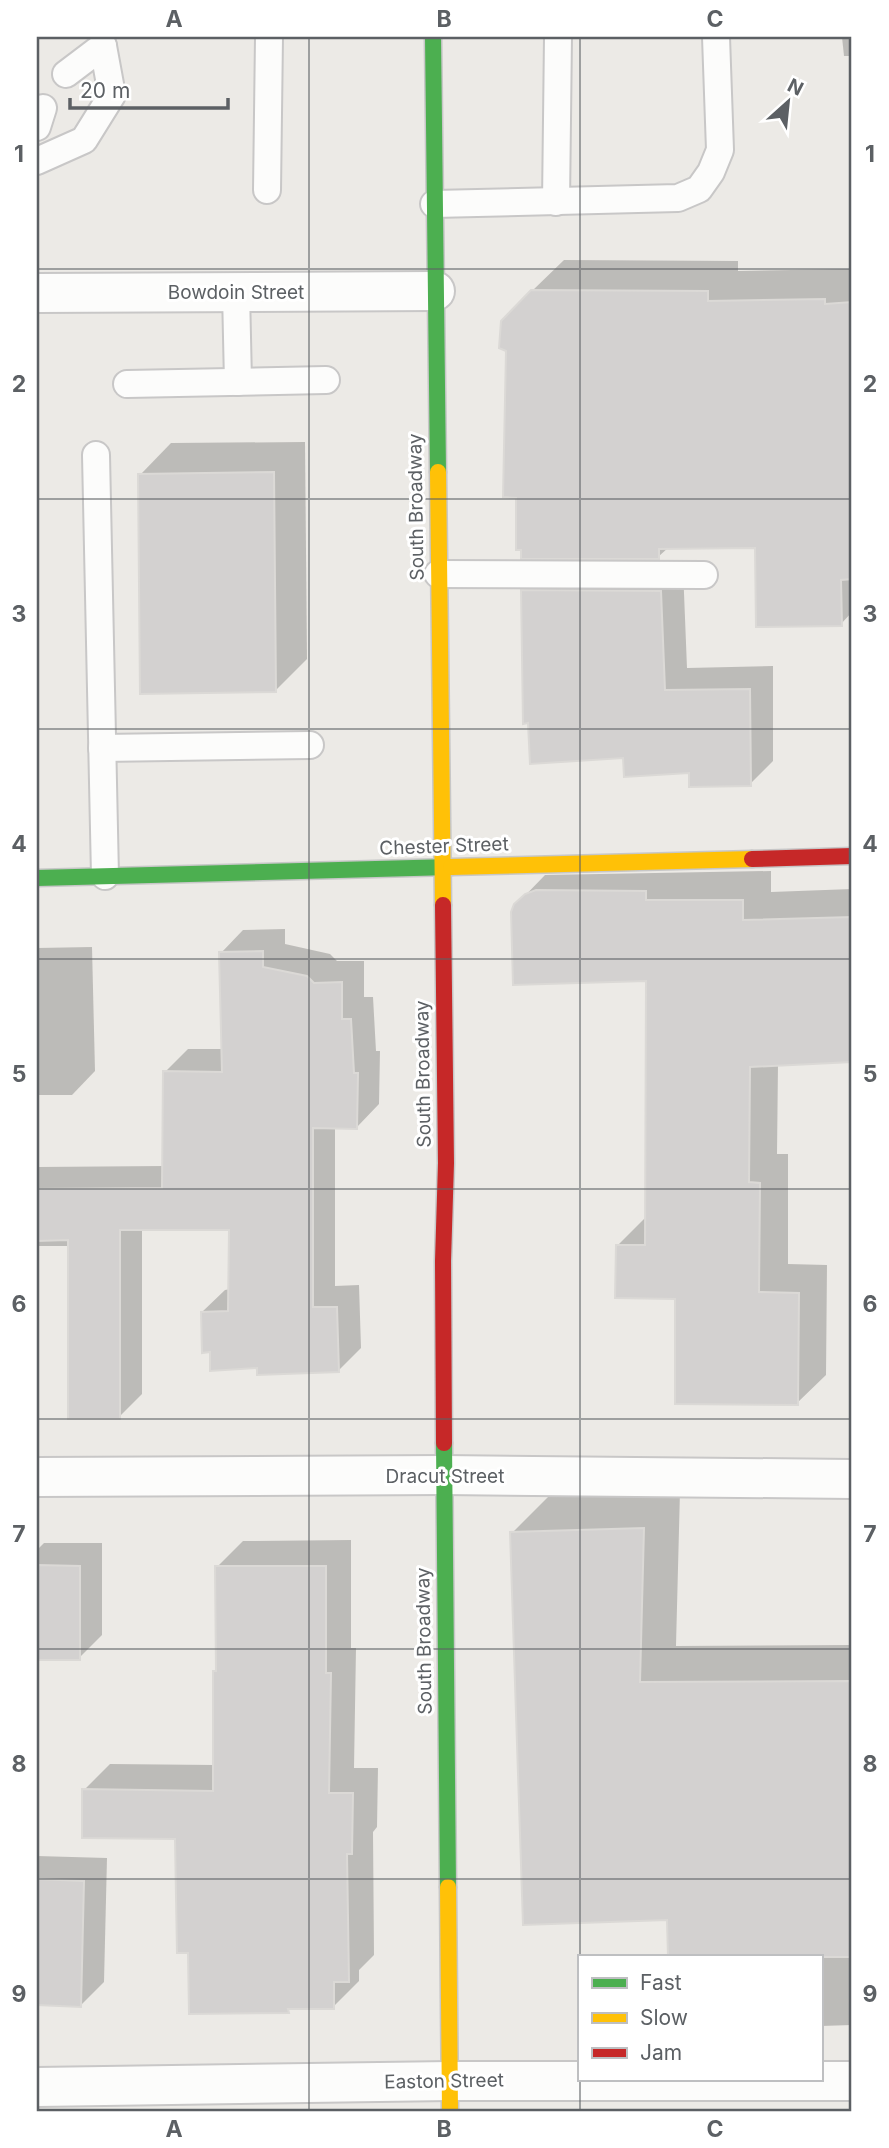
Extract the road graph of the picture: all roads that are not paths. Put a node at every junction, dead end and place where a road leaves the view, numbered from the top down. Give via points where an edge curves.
1 (269, 37) edge
2 (433, 37) edge
3 (558, 37) edge
4 (716, 37) edge
5 (106, 41) edge
6 (66, 74) dead end
7 (91, 91) dead end
8 (67, 126) dead end
9 (37, 155) edge
10 (37, 161) edge
11 (267, 190) dead end
12 (556, 201) junction
13 (434, 204) junction
14 (37, 289) edge
15 (435, 291) junction
16 (236, 292) junction
17 (326, 380) dead end
18 (238, 382) junction
19 (127, 384) dead end
20 (96, 455) dead end
21 (438, 574) junction
22 (704, 575) dead end
23 (310, 745) dead end
24 (102, 748) junction
25 (852, 856) edge
26 (442, 867) junction
27 (105, 876) junction
28 (37, 878) edge
29 (444, 1475) junction
30 (37, 1477) edge
31 (852, 1479) edge
32 (852, 2081) edge
33 (37, 2087) edge
34 (450, 2096) edge

1 - 11 lane
2 - 13 main road, South Broadway
3 - 12 lane
4 - 12 lane via 720,150 699,189 678,198
5 - 6 lane
5 - 7 lane
5 - 10 lane via 112,95 84,139
8 - 9 lane
12 - 13 lane
13 - 15 main road, South Broadway
14 - 16 street, Bowdoin Street
15 - 16 street, Bowdoin Street
15 - 21 main road, South Broadway
16 - 18 lane
17 - 18 lane
18 - 19 lane
20 - 24 lane
21 - 22 lane
21 - 26 main road, South Broadway
23 - 24 lane
24 - 27 lane
25 - 26 main road, Chester Street
26 - 27 main road, Chester Street
26 - 29 main road, South Broadway
27 - 28 main road, Chester Street
29 - 30 street, Dracut Street
29 - 31 street, Dracut Street
29 - 34 main road, South Broadway
32 - 34 street, Easton Street
33 - 34 street, Easton Street

